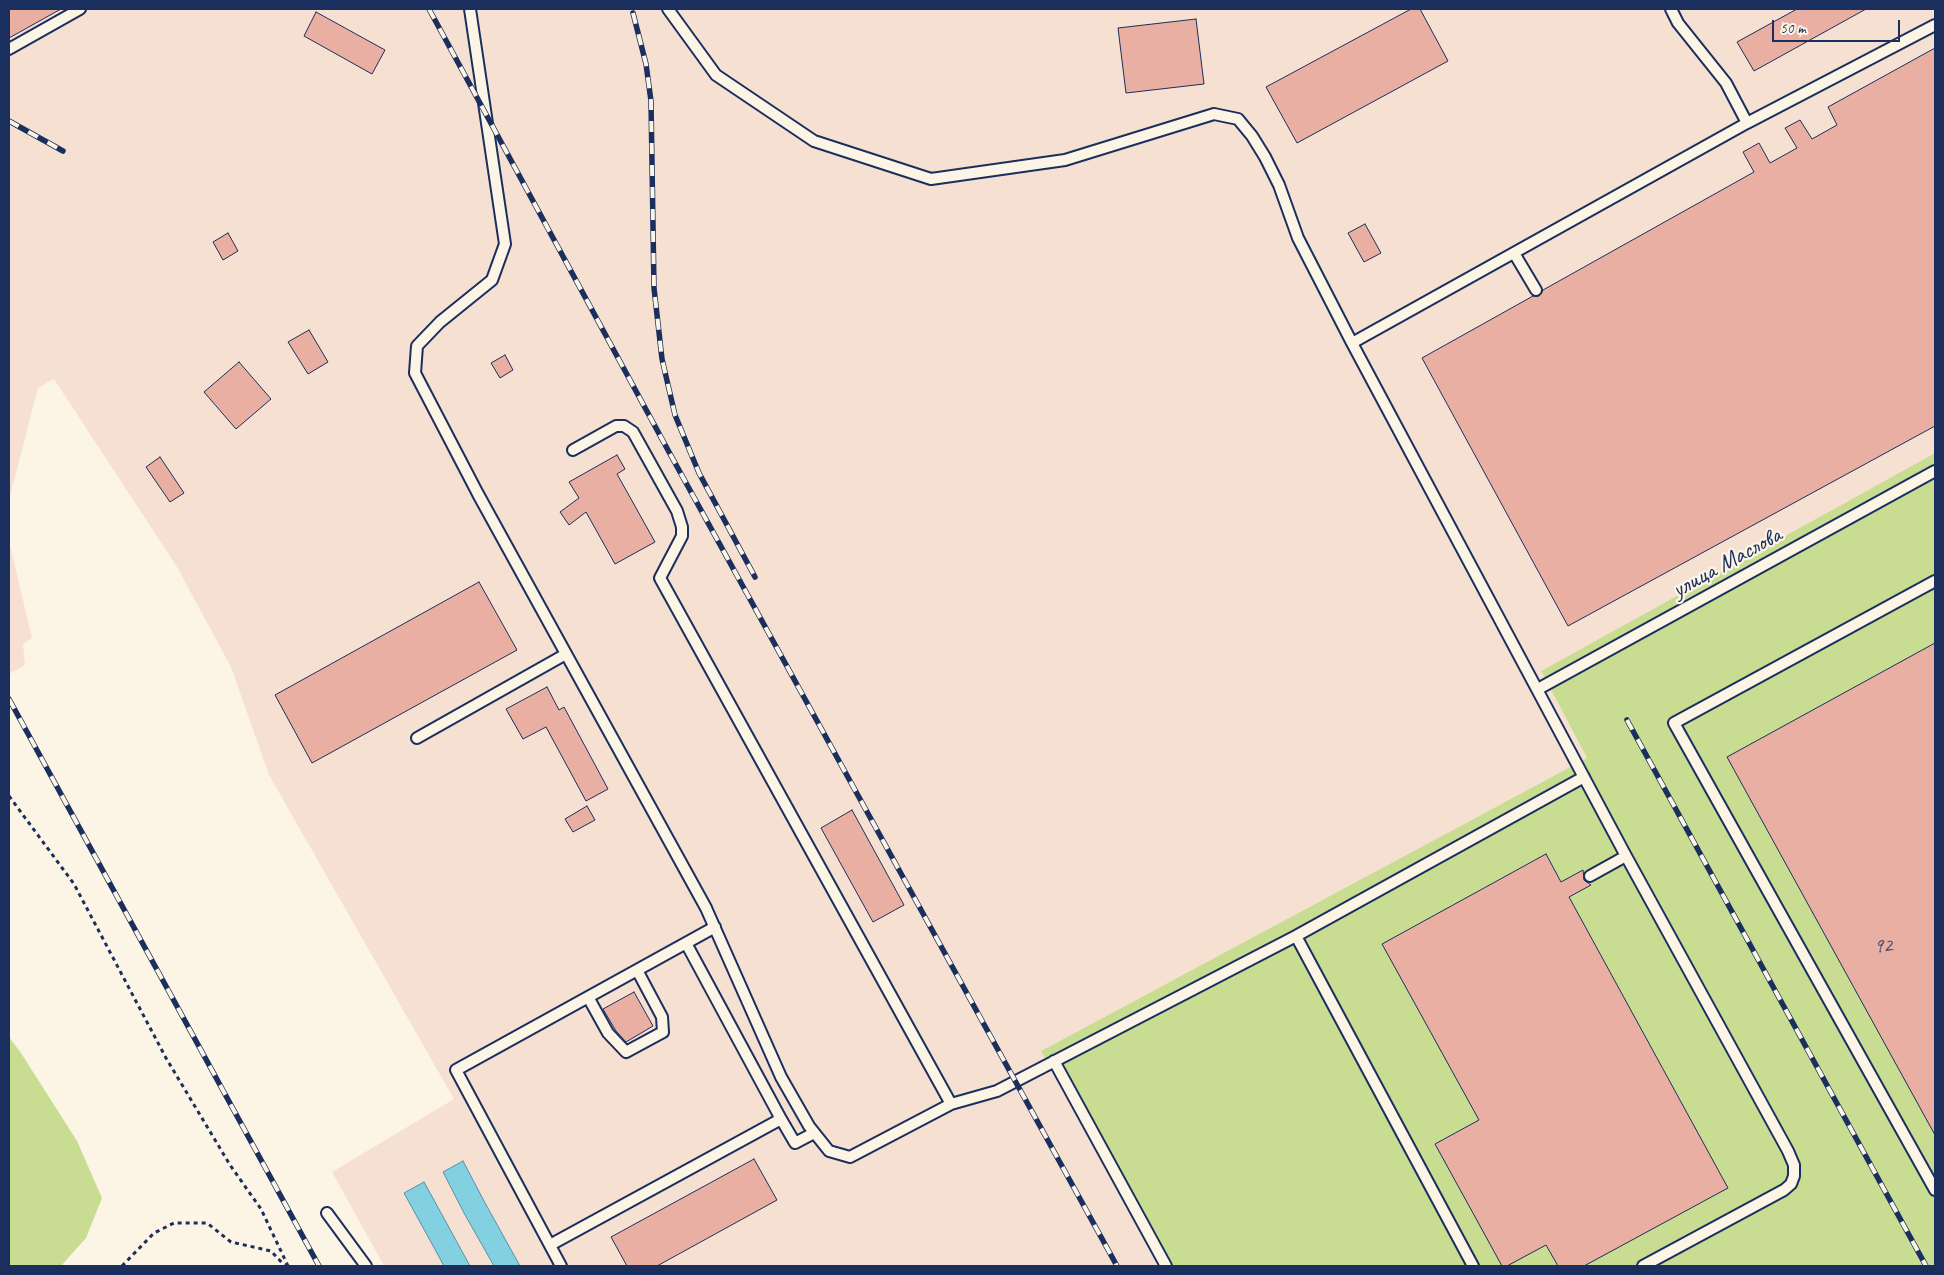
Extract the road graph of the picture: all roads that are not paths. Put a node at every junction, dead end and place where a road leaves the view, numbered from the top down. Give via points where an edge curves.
1 (80, 9) edge
2 (470, 9) edge
3 (668, 9) edge
4 (1671, 9) edge
5 (1935, 25) edge
6 (9, 49) edge
7 (1747, 123) junction
8 (1514, 253) junction
9 (1536, 290) dead end
10 (1352, 343) junction
11 (573, 450) dead end
12 (1935, 471) edge
13 (1935, 581) edge
14 (566, 654) junction
15 (1538, 689) junction
16 (417, 738) dead end
17 (1584, 778) junction
18 (1626, 856) junction
19 (1590, 876) dead end
20 (714, 928) junction
21 (1296, 936) junction
22 (686, 943) junction
23 (637, 970) junction
24 (588, 997) junction
25 (1054, 1060) junction
26 (951, 1104) junction
27 (781, 1119) junction
28 (814, 1133) junction
29 (1935, 1190) edge
30 (327, 1213) dead end
31 (550, 1245) junction
32 (366, 1266) edge
33 (561, 1266) edge
34 (1166, 1266) edge
35 (1472, 1266) edge
36 (1644, 1266) edge

1 - 6 lane
2 - 14 lane via 504,244 492,280 440,322 417,346 415,373
3 - 10 lane via 716,76 814,141 931,179 1065,160 1214,114 1238,119 1265,156 1298,238
4 - 7 lane via 1726,83
5 - 7 lane
7 - 8 lane
8 - 9 lane
8 - 10 lane
10 - 15 lane
11 - 26 lane via 616,426 624,426 633,432 677,511 682,527 682,536 660,578
12 - 15 lane, улица Маслова
13 - 29 lane via 1674,723
14 - 16 lane
14 - 20 lane
15 - 17 lane
17 - 18 lane
17 - 21 lane
18 - 19 lane
18 - 36 lane via 1794,1166 1791,1184 1784,1190
20 - 22 lane
20 - 28 lane via 781,1078
21 - 25 lane
21 - 35 lane
22 - 23 lane
22 - 27 lane
23 - 24 lane
23 - 24 lane via 662,1017 663,1032 634,1048 626,1052 608,1033
24 - 31 lane via 456,1070
25 - 26 lane via 997,1091
25 - 34 lane
26 - 28 lane via 850,1157 829,1150
27 - 28 lane via 795,1143
27 - 31 lane
30 - 32 lane
31 - 33 lane

